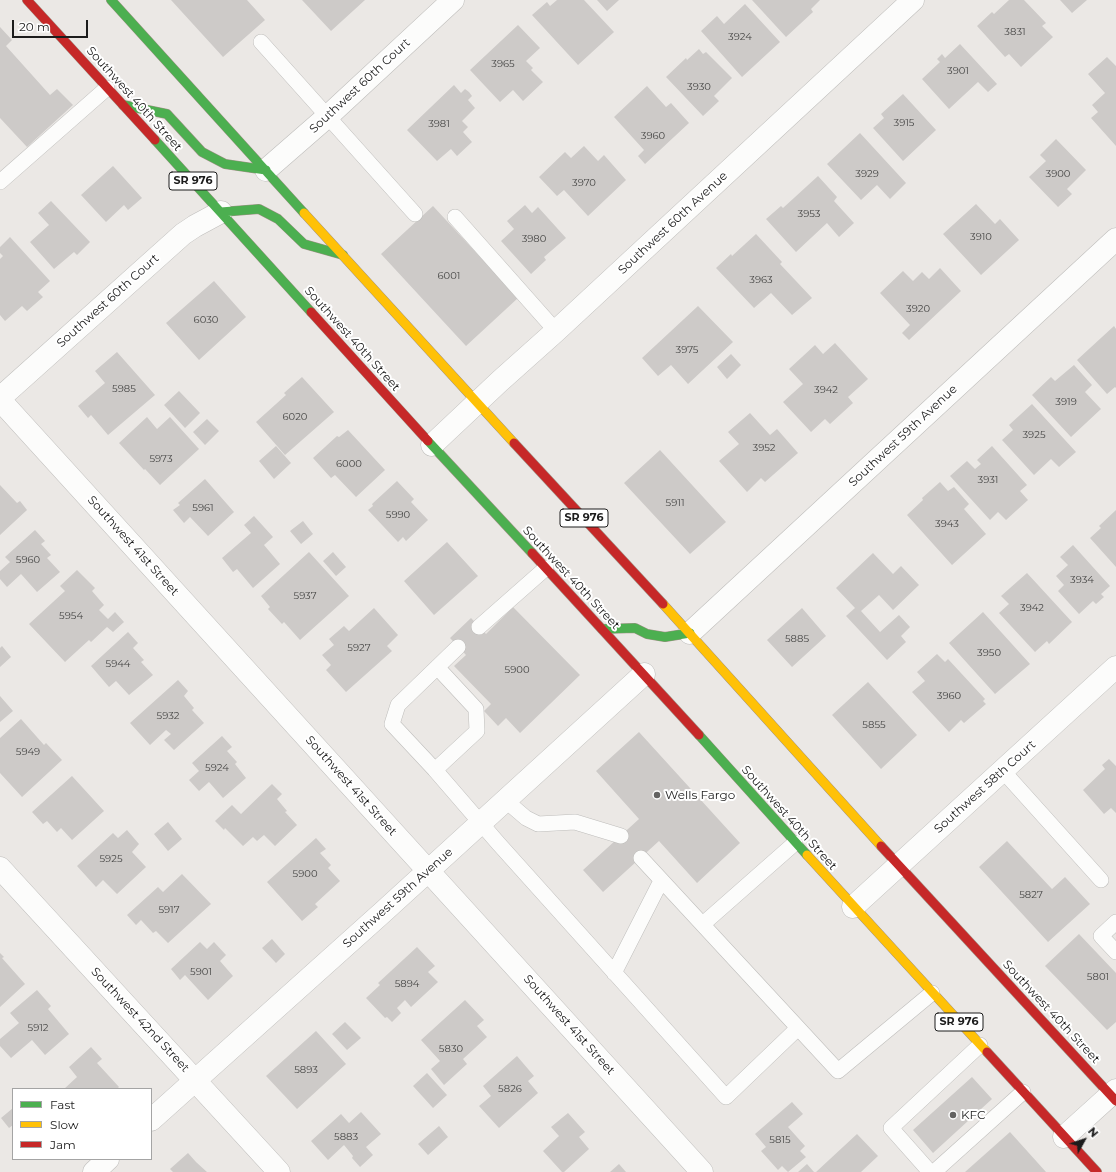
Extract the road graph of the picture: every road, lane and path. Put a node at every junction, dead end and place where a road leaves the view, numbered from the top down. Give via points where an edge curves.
1 (27, 0) edge
2 (111, 0) edge
3 (453, 0) edge
4 (913, 0) edge
5 (261, 42) dead end
6 (108, 88) junction
7 (123, 105) junction
8 (328, 116) junction
9 (266, 170) junction
10 (0, 182) edge
11 (221, 212) junction
12 (415, 214) dead end
13 (455, 217) dead end
14 (1116, 239) edge
15 (344, 255) junction
16 (556, 330) junction
17 (0, 399) edge
18 (477, 403) junction
19 (432, 445) junction
20 (546, 568) junction
21 (479, 627) dead end
22 (602, 629) junction
23 (690, 633) junction
24 (458, 647) dead end
25 (437, 667) junction
26 (1116, 667) edge
27 (644, 674) junction
28 (435, 770) junction
29 (1003, 771) junction
30 (505, 800) junction
31 (480, 823) junction
32 (621, 836) dead end
33 (795, 842) junction
34 (641, 858) dead end
35 (899, 866) junction
36 (0, 868) edge
37 (428, 871) junction
38 (1101, 880) dead end
39 (661, 881) junction
40 (853, 907) junction
41 (1116, 922) edge
42 (703, 924) junction
43 (1116, 952) edge
44 (614, 973) junction
45 (932, 993) junction
46 (798, 1028) junction
47 (980, 1045) junction
48 (196, 1080) junction
49 (1023, 1092) junction
50 (1114, 1095) edge
51 (152, 1119) edge
52 (1064, 1137) junction
53 (107, 1160) edge
54 (94, 1172) edge
55 (279, 1172) edge
56 (702, 1172) edge
57 (930, 1172) edge
58 (934, 1172) edge
59 (1097, 1172) edge

1 - 6 main road, Southwest 40th Street / SR 976
2 - 9 main road, Southwest 40th Street / SR 976
3 - 8 street, Southwest 60th Court
4 - 16 street, Southwest 60th Avenue
5 - 8 lane
6 - 7 main road, Southwest 40th Street / SR 976
6 - 10 lane
7 - 9 main road via 166,114 202,152 225,164
7 - 11 main road, Southwest 40th Street / SR 976
8 - 9 street, Southwest 60th Court
8 - 12 lane
9 - 15 main road, Southwest 40th Street / SR 976
11 - 15 main road via 259,209 278,218 304,244
11 - 17 street, Southwest 60th Court via 183,234
11 - 19 main road, Southwest 40th Street / SR 976
13 - 16 lane
14 - 23 street, Southwest 59th Avenue
15 - 18 main road, Southwest 40th Street / SR 976
16 - 18 street, Southwest 60th Avenue
17 - 37 street, Southwest 41st Street
18 - 19 street, Southwest 60th Avenue
18 - 23 main road, Southwest 40th Street / SR 976
19 - 20 main road, Southwest 40th Street / SR 976
20 - 21 lane
20 - 22 main road, Southwest 40th Street / SR 976
22 - 23 main road via 635,628 647,634 664,637
22 - 27 main road, Southwest 40th Street / SR 976
23 - 35 main road, Southwest 40th Street / SR 976
24 - 25 lane
25 - 28 lane via 476,709 477,731
25 - 28 lane via 398,705 392,724
26 - 29 street, Southwest 58th Court
27 - 30 street, Southwest 59th Avenue
27 - 33 main road, Southwest 40th Street / SR 976
28 - 31 lane
29 - 35 street, Southwest 58th Court
29 - 38 lane
30 - 31 street, Southwest 59th Avenue
30 - 32 lane via 526,818 538,824 575,822
31 - 37 street, Southwest 59th Avenue
31 - 44 lane
33 - 40 main road, Southwest 40th Street / SR 976
33 - 42 lane
34 - 39 lane
35 - 40 street, Southwest 58th Court
35 - 50 main road, Southwest 40th Street / SR 976
36 - 48 street, Southwest 42nd Street
37 - 48 street, Southwest 59th Avenue
37 - 56 street, Southwest 41st Street
39 - 42 lane
39 - 44 lane
40 - 45 main road, Southwest 40th Street / SR 976
41 - 43 lane via 1101,936
42 - 46 lane
44 - 46 lane via 726,1097
45 - 46 lane via 838,1071
45 - 47 main road, Southwest 40th Street / SR 976
47 - 49 main road, Southwest 40th Street / SR 976
47 - 57 lane via 892,1128
48 - 51 street, Southwest 59th Avenue
48 - 55 street, Southwest 42nd Street
49 - 52 main road, Southwest 40th Street / SR 976
49 - 58 lane
50 - 52 street
52 - 59 main road, Southwest 40th Street / SR 976
53 - 54 street

